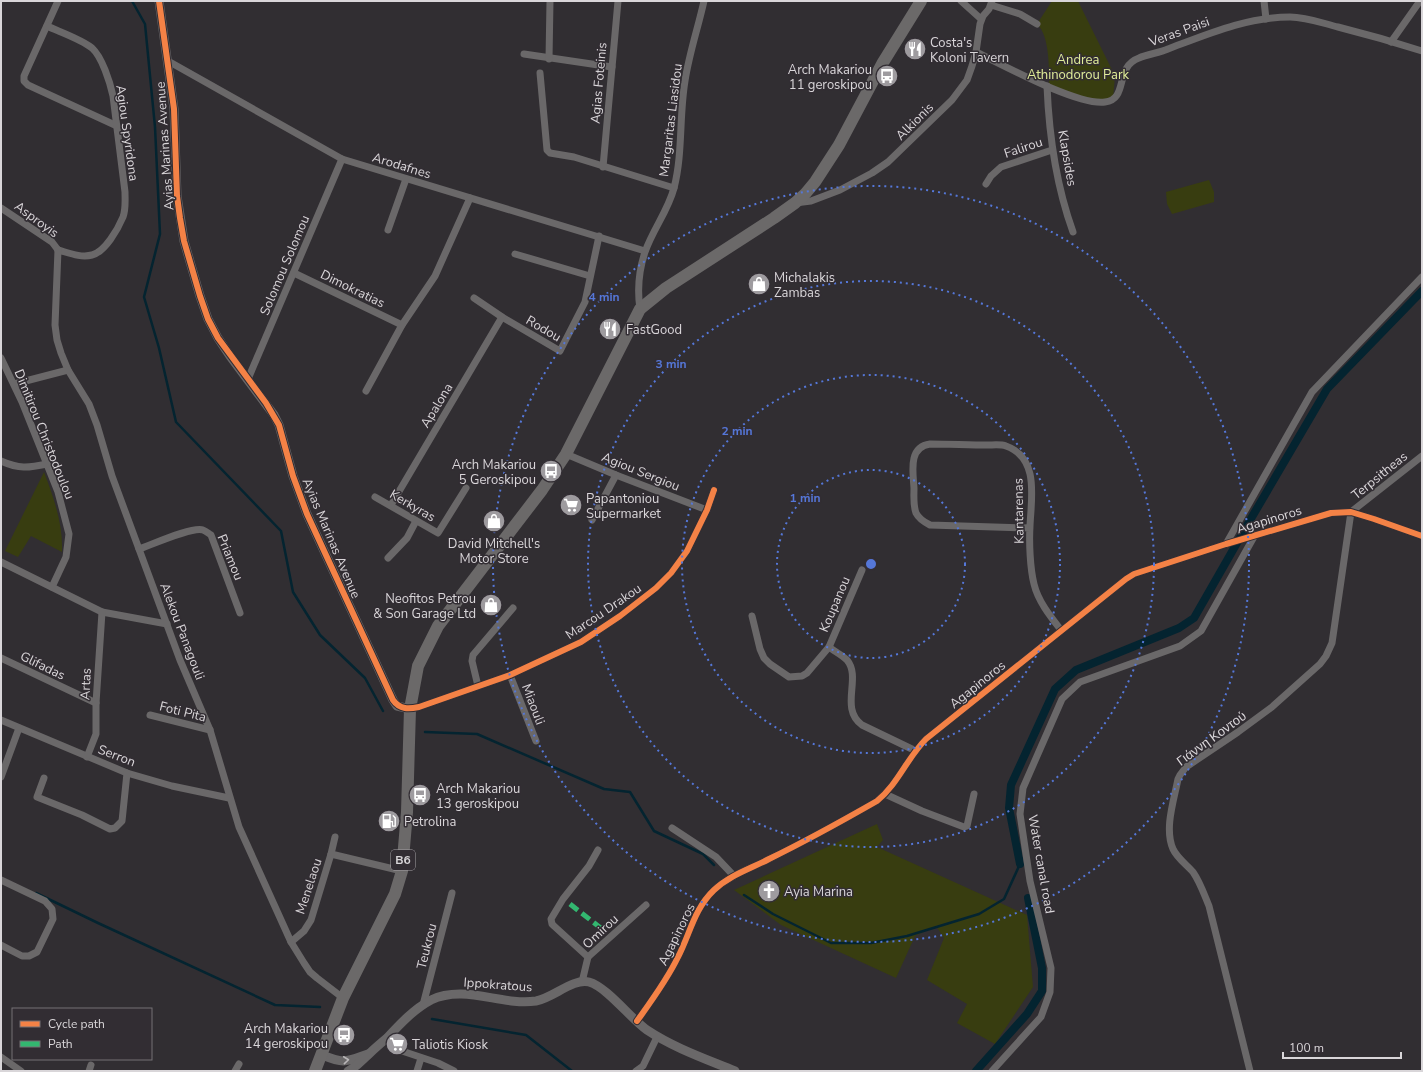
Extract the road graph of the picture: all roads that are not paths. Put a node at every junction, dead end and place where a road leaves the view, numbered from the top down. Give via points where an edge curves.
1 (58, 1) edge
2 (159, 1) edge
3 (550, 1) edge
4 (618, 1) edge
5 (704, 1) edge
6 (921, 1) edge
7 (961, 1) edge
8 (1264, 1) edge
9 (1420, 1) edge
10 (991, 3) edge
11 (981, 19) junction
12 (1266, 19) junction
13 (1037, 24) dead end
14 (47, 26) junction
15 (1391, 42) junction
16 (1422, 51) edge
17 (976, 52) junction
18 (524, 54) dead end
19 (549, 59) junction
20 (168, 61) junction
21 (612, 67) junction
22 (540, 73) dead end
23 (1047, 86) junction
24 (117, 126) junction
25 (1052, 150) junction
26 (342, 159) junction
27 (603, 167) junction
28 (406, 179) junction
29 (986, 184) dead end
30 (674, 188) junction
31 (470, 198) junction
32 (795, 203) junction
33 (1, 208) edge
34 (388, 230) dead end
35 (1073, 232) dead end
36 (599, 236) junction
37 (58, 250) junction
38 (645, 251) junction
39 (515, 254) dead end
40 (294, 273) junction
41 (590, 276) junction
42 (1422, 277) edge
43 (474, 298) dead end
44 (640, 309) junction
45 (502, 317) junction
46 (402, 325) junction
47 (1, 358) edge
48 (68, 370) junction
49 (248, 379) junction
50 (14, 384) junction
51 (366, 391) dead end
52 (566, 454) junction
53 (1422, 456) edge
54 (1, 461) edge
55 (47, 464) junction
56 (616, 475) junction
57 (466, 488) dead end
58 (714, 490) dead end
59 (375, 497) dead end
60 (391, 505) junction
61 (707, 510) junction
62 (1352, 512) junction
63 (592, 520) dead end
64 (416, 521) junction
65 (1030, 528) junction
66 (1252, 536) junction
67 (1422, 536) edge
68 (1229, 543) junction
69 (139, 549) junction
70 (388, 558) dead end
71 (1, 562) edge
72 (862, 570) dead end
73 (52, 587) junction
74 (513, 608) dead end
75 (102, 612) junction
76 (240, 614) dead end
77 (752, 616) dead end
78 (167, 624) junction
79 (1061, 630) junction
80 (829, 646) junction
81 (1, 658) edge
82 (510, 675) junction
83 (478, 686) junction
84 (96, 703) junction
85 (410, 709) junction
86 (150, 715) dead end
87 (1, 720) edge
88 (19, 728) junction
89 (210, 730) junction
90 (536, 741) dead end
91 (916, 751) junction
92 (87, 757) junction
93 (127, 773) junction
94 (1, 777) edge
95 (44, 778) dead end
96 (885, 794) junction
97 (974, 794) dead end
98 (229, 798) junction
99 (672, 828) dead end
100 (335, 837) dead end
101 (598, 850) dead end
102 (331, 854) junction
103 (402, 871) junction
104 (734, 876) junction
105 (1, 880) edge
106 (452, 893) dead end
107 (646, 905) dead end
108 (291, 942) junction
109 (1, 945) edge
110 (588, 957) junction
111 (582, 982) junction
112 (343, 998) junction
113 (423, 1005) junction
114 (637, 1021) junction
115 (658, 1037) junction
116 (386, 1039) junction
117 (369, 1054) junction
118 (322, 1055) junction
119 (1, 1057) edge
120 (421, 1058) junction
121 (21, 1071) edge
122 (316, 1071) edge
123 (348, 1071) edge
124 (417, 1071) edge
125 (454, 1071) edge
126 (636, 1071) edge
127 (735, 1071) edge
128 (992, 1071) edge
129 (1250, 1071) edge

1 - 14 street
2 - 20 street, Ayias Marinas Avenue
3 - 19 street
4 - 21 street, Agias Foteinis
5 - 30 street, Margaritas Liasidou via 685,82 679,168
6 - 32 main road, B6 via 882,64 839,145 815,182
7 - 11 street
8 - 12 street
9 - 15 street
10 - 11 street, Alkionis
10 - 13 street via 1020,14
11 - 17 street, Alkionis
12 - 15 street, Veras Paisi via 1308,19
12 - 23 street, Veras Paisi via 1218,30 1132,61 1124,72 1118,94 1106,102 1092,103
14 - 24 street, Agiou Spyridona via 87,44 97,54 110,83
14 - 24 street via 24,81
15 - 16 street, Veras Paisi
17 - 23 street, Veras Paisi
17 - 32 street, Alkionis via 967,80 952,100 888,162 840,190 811,201
18 - 19 street
19 - 21 street
20 - 26 street, Arodafnes
20 - 49 street, Ayias Marinas Avenue via 174,109 177,196 184,241 208,319 218,338
21 - 27 street, Agias Foteinis
22 - 27 street via 547,150
23 - 25 street, Klapsides
24 - 37 street, Agiou Spyridona via 125,192 123,216 100,252 84,256
25 - 29 street, Falirou via 1001,167
25 - 35 street, Klapsides
26 - 28 street, Arodafnes
26 - 40 street, Solomou Solomou
27 - 30 street
28 - 31 street, Arodafnes
28 - 34 street
30 - 38 street, Margaritas Liasidou via 669,204
31 - 36 street, Arodafnes
31 - 46 street via 435,276
32 - 44 main road, B6 via 666,288
33 - 37 street, Asproyis via 52,242
36 - 38 street, Arodafnes
36 - 41 street, Rodou
37 - 48 street, Alekou Panagouli via 57,340
38 - 44 street, Margaritas Liasidou via 639,277
39 - 41 street
40 - 46 street, Dimokratias
40 - 49 street, Solomou Solomou
41 - 45 street, Rodou via 585,302 560,351
42 - 68 street via 1312,392
43 - 45 street, Rodou
44 - 52 main road, B6
45 - 60 street, Apalona
46 - 51 street
47 - 50 street, Dimitirou Christodoulou
48 - 50 street
48 - 69 street, Alekou Panagouli via 89,404
49 - 85 street, Ayias Marinas Avenue via 279,425 307,514 393,700 397,706
50 - 55 street, Dimitirou Christodoulou
52 - 56 street, Agiou Sergiou
52 - 85 main road, B6 via 542,490 438,626 418,666
53 - 62 street, Terpsitheas
54 - 55 street via 28,468
55 - 73 street, Dimitirou Christodoulou via 58,492 69,534 66,557
56 - 61 street, Agiou Sergiou
56 - 63 street
57 - 64 street, Kerkyras via 438,533
58 - 61 street, Marcou Drakou
59 - 60 street, Kerkyras
60 - 64 street, Kerkyras
61 - 82 street, Marcou Drakou via 688,551 656,588 581,642
62 - 66 street, Agapinoros via 1324,514
62 - 67 street, Agapinoros
62 - 129 street, Γιάννη Κοντού via 1332,643 1326,656 1272,707 1186,767 1178,779 1169,830 1170,842 1200,884 1209,906
64 - 70 street via 407,538
65 - 65 street, Kantarenas via 1030,473 1024,460 1016,452 1005,445 930,444 917,451 912,464 915,507 920,519 930,525
65 - 79 street, Kantarenas via 1034,584 1039,598
66 - 68 street, Agapinoros
66 - 128 street, Water canal road via 1201,630 1180,646 1080,682 1062,699 1023,788 1020,814 1030,881 1051,968 1050,992 1041,1017
68 - 79 street, Agapinoros via 1134,574
69 - 76 street, Priamou via 193,530 203,529 211,535
69 - 78 street, Alekou Panagouli
71 - 73 street
72 - 80 street, Koupanou
73 - 75 street
74 - 83 street via 473,655 472,662
75 - 78 street
75 - 84 street, Artas
77 - 80 street, Koupanou via 764,658 789,677 795,678 807,673
78 - 89 street, Alekou Panagouli
79 - 91 street, Agapinoros via 926,739
80 - 91 street, Koupanou via 850,666 851,707 857,721
81 - 84 street, Glifadas
82 - 83 street, Marcou Drakou
82 - 90 street, Miaouli
83 - 85 street, Marcou Drakou
84 - 92 street, Artas via 96,734
85 - 103 main road, B6 via 407,812
86 - 89 street, Foti Pita
87 - 88 street, Serron
88 - 92 street, Serron
88 - 94 street
89 - 98 street, Alekou Panagouli
91 - 96 street, Agapinoros
92 - 93 street, Serron
93 - 95 street via 122,821 110,829 37,797
93 - 98 street, Serron
96 - 97 street via 964,827 967,826
96 - 104 street, Agapinoros via 851,816
98 - 108 street, Alekou Panagouli via 246,846
99 - 104 street via 716,857
100 - 102 street, Menelaou
101 - 110 street via 551,919 552,924
102 - 103 street, Menelaou
102 - 108 street, Menelaou via 311,920 304,931
103 - 112 main road, B6 via 395,894
104 - 114 street, Agapinoros via 714,890 700,907 670,973
105 - 109 street via 45,901 52,909 53,920 37,952 29,956 22,956
106 - 113 street, Teukrou
107 - 110 street, Omirou
108 - 112 street, Alekou Panagouli via 310,972
110 - 111 street, Omirou
111 - 113 street, Ippokratous via 574,983 549,998 536,1001 454,994 431,1000
111 - 114 street via 595,985
112 - 118 main road, B6
113 - 116 street, Ippokratous
114 - 115 street
115 - 126 street via 643,1066
115 - 127 street
116 - 117 street, Ippokratous
116 - 120 street via 399,1050
118 -> 117 street, Ippokratous via 342,1061
117 - 123 street, Ippokratous
118 - 122 main road, B6
119 - 121 street
120 - 124 street
120 - 125 street

